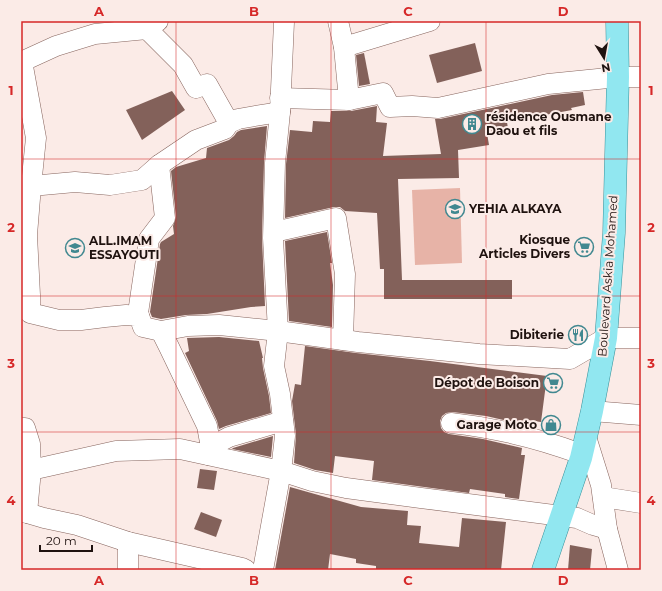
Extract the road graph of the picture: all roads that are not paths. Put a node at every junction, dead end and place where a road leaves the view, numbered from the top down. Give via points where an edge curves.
1 (286, 21) edge
2 (338, 21) edge
3 (428, 21) edge
4 (617, 21) edge
5 (153, 25) edge
6 (344, 47) junction
7 (22, 61) edge
8 (618, 77) junction
9 (641, 77) edge
10 (349, 100) junction
11 (280, 105) junction
12 (229, 123) junction
13 (159, 165) junction
14 (31, 186) junction
15 (274, 232) junction
16 (26, 295) edge
17 (139, 316) junction
18 (161, 331) junction
19 (278, 331) junction
20 (606, 338) junction
21 (641, 338) edge
22 (343, 340) junction
23 (592, 411) junction
24 (641, 415) edge
25 (283, 421) junction
26 (451, 423) dead end
27 (21, 428) edge
28 (584, 446) junction
29 (209, 455) junction
30 (31, 470) junction
31 (281, 471) junction
32 (603, 497) junction
33 (641, 503) edge
34 (24, 512) edge
35 (561, 516) junction
36 (606, 529) junction
37 (128, 542) junction
38 (128, 570) edge
39 (246, 570) edge
40 (263, 570) edge
41 (543, 570) edge
42 (618, 570) edge

1 - 11 street
2 - 6 street
3 - 6 street
4 - 8 main road, Boulevard Askia Mohamed
5 - 7 street via 95,34 56,46
5 - 12 street via 183,65 196,88 207,84
6 - 10 street
7 - 14 street via 36,138
8 - 9 street
8 - 10 street via 548,84 438,108 390,107 383,92
8 - 20 main road, Boulevard Askia Mohamed via 614,233
10 - 11 street
11 - 12 street
11 - 15 street via 275,164
12 - 13 street via 225,129 196,140
13 - 14 street via 142,180 110,186 75,182
13 - 17 street via 165,218 149,239
14 - 16 street
15 - 19 street
15 - 22 street via 336,218 345,274
16 - 17 street via 30,313 59,320
17 - 18 street via 143,327
18 - 19 street via 188,326 219,326
18 - 29 street via 207,426
19 - 22 street
19 - 25 street via 274,366
20 - 21 street
20 - 22 street via 570,359 479,354
20 - 23 main road, Boulevard Askia Mohamed
23 - 24 street
23 - 28 main road, Boulevard Askia Mohamed
25 - 29 street via 229,437 214,444
25 - 31 street via 285,436
26 - 28 street via 516,433 558,445
27 - 30 street via 25,428 30,444
28 - 32 street via 601,485
28 - 35 main road, Boulevard Askia Mohamed
29 - 30 street via 180,449 116,451
29 - 31 street
30 - 34 street
31 - 35 street via 346,488
31 - 40 street
32 - 33 street
32 - 36 street
34 - 37 street
35 - 36 street via 577,518
35 - 41 main road, Boulevard Askia Mohamed
36 - 42 street
37 - 38 street
37 - 39 street

